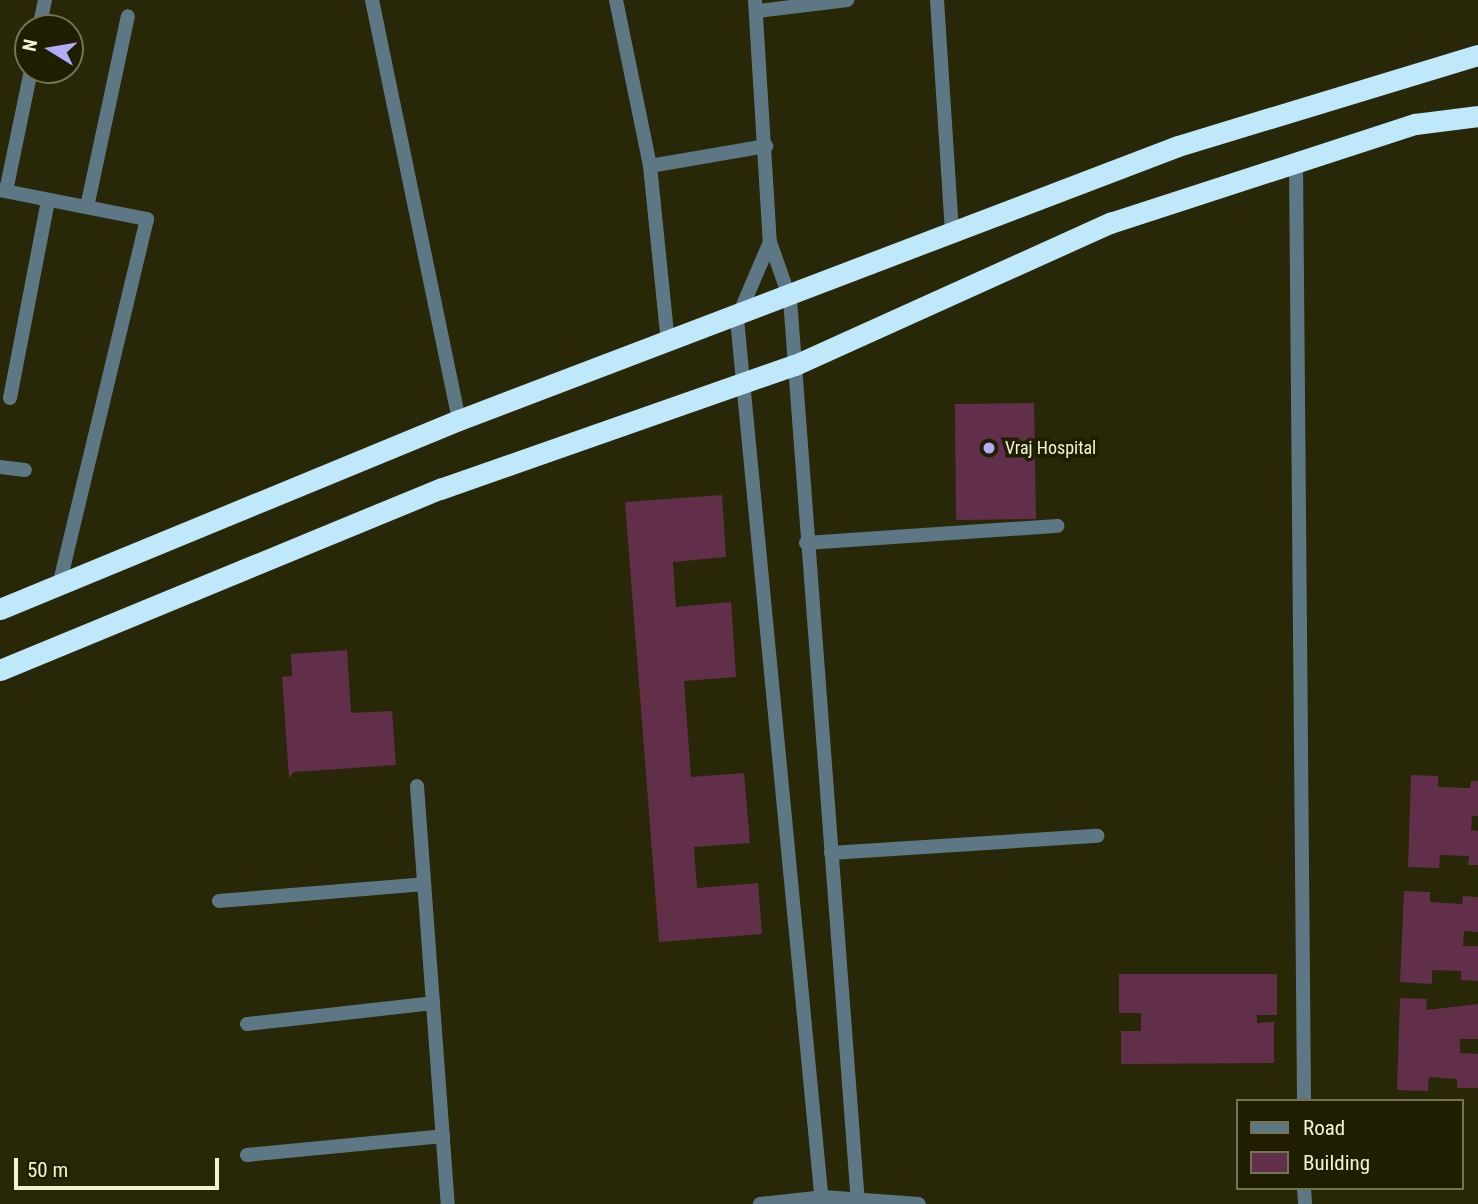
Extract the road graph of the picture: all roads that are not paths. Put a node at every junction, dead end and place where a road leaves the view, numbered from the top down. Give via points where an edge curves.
1 (372, 0) edge
2 (616, 0) edge
3 (847, 0) edge
4 (937, 0) edge
5 (756, 6) edge
6 (128, 16) dead end
7 (1478, 55) edge
8 (28, 84) edge
9 (1478, 116) edge
10 (766, 146) junction
11 (1296, 164) junction
12 (650, 166) junction
13 (3, 191) edge
14 (48, 200) junction
15 (87, 207) junction
16 (952, 234) junction
17 (770, 242) junction
18 (790, 299) junction
19 (737, 318) junction
20 (668, 343) junction
21 (795, 365) junction
22 (743, 385) junction
23 (10, 398) dead end
24 (459, 421) junction
25 (0, 467) edge
26 (25, 470) dead end
27 (1057, 526) dead end
28 (807, 543) junction
29 (59, 586) junction
30 (0, 609) edge
31 (0, 670) edge
32 (417, 786) dead end
33 (1097, 836) dead end
34 (831, 853) junction
35 (424, 884) junction
36 (219, 901) dead end
37 (433, 1003) junction
38 (247, 1024) dead end
39 (1304, 1099) edge
40 (443, 1136) junction
41 (247, 1154) dead end
42 (823, 1200) edge
43 (858, 1201) edge
44 (447, 1204) edge
45 (760, 1204) edge
46 (919, 1204) edge

1 - 24 street
2 - 12 street
3 - 5 street
4 - 16 street
5 - 10 street
6 - 15 street
7 - 16 highway via 1178,146
8 - 13 street
9 - 11 highway via 1415,124
10 - 12 street
10 - 17 street
11 - 21 highway via 1110,223
11 - 39 street
12 - 20 street
13 - 14 street
14 - 15 street
14 - 23 street
15 - 29 street via 147,219
16 - 18 highway
17 - 18 street
17 - 19 street
18 - 19 highway
18 - 21 street
19 - 20 highway
19 - 22 street
20 - 24 highway
21 - 22 highway
21 - 28 street
22 - 31 highway via 440,489
22 - 42 street
24 - 29 highway
25 - 26 street
27 - 28 street
28 - 34 street
29 - 30 highway
32 - 35 street
33 - 34 street
34 - 43 street
35 - 36 street
35 - 37 street
37 - 38 street
37 - 40 street
40 - 41 street
40 - 44 street
42 - 43 street
42 - 45 street
43 - 46 street

